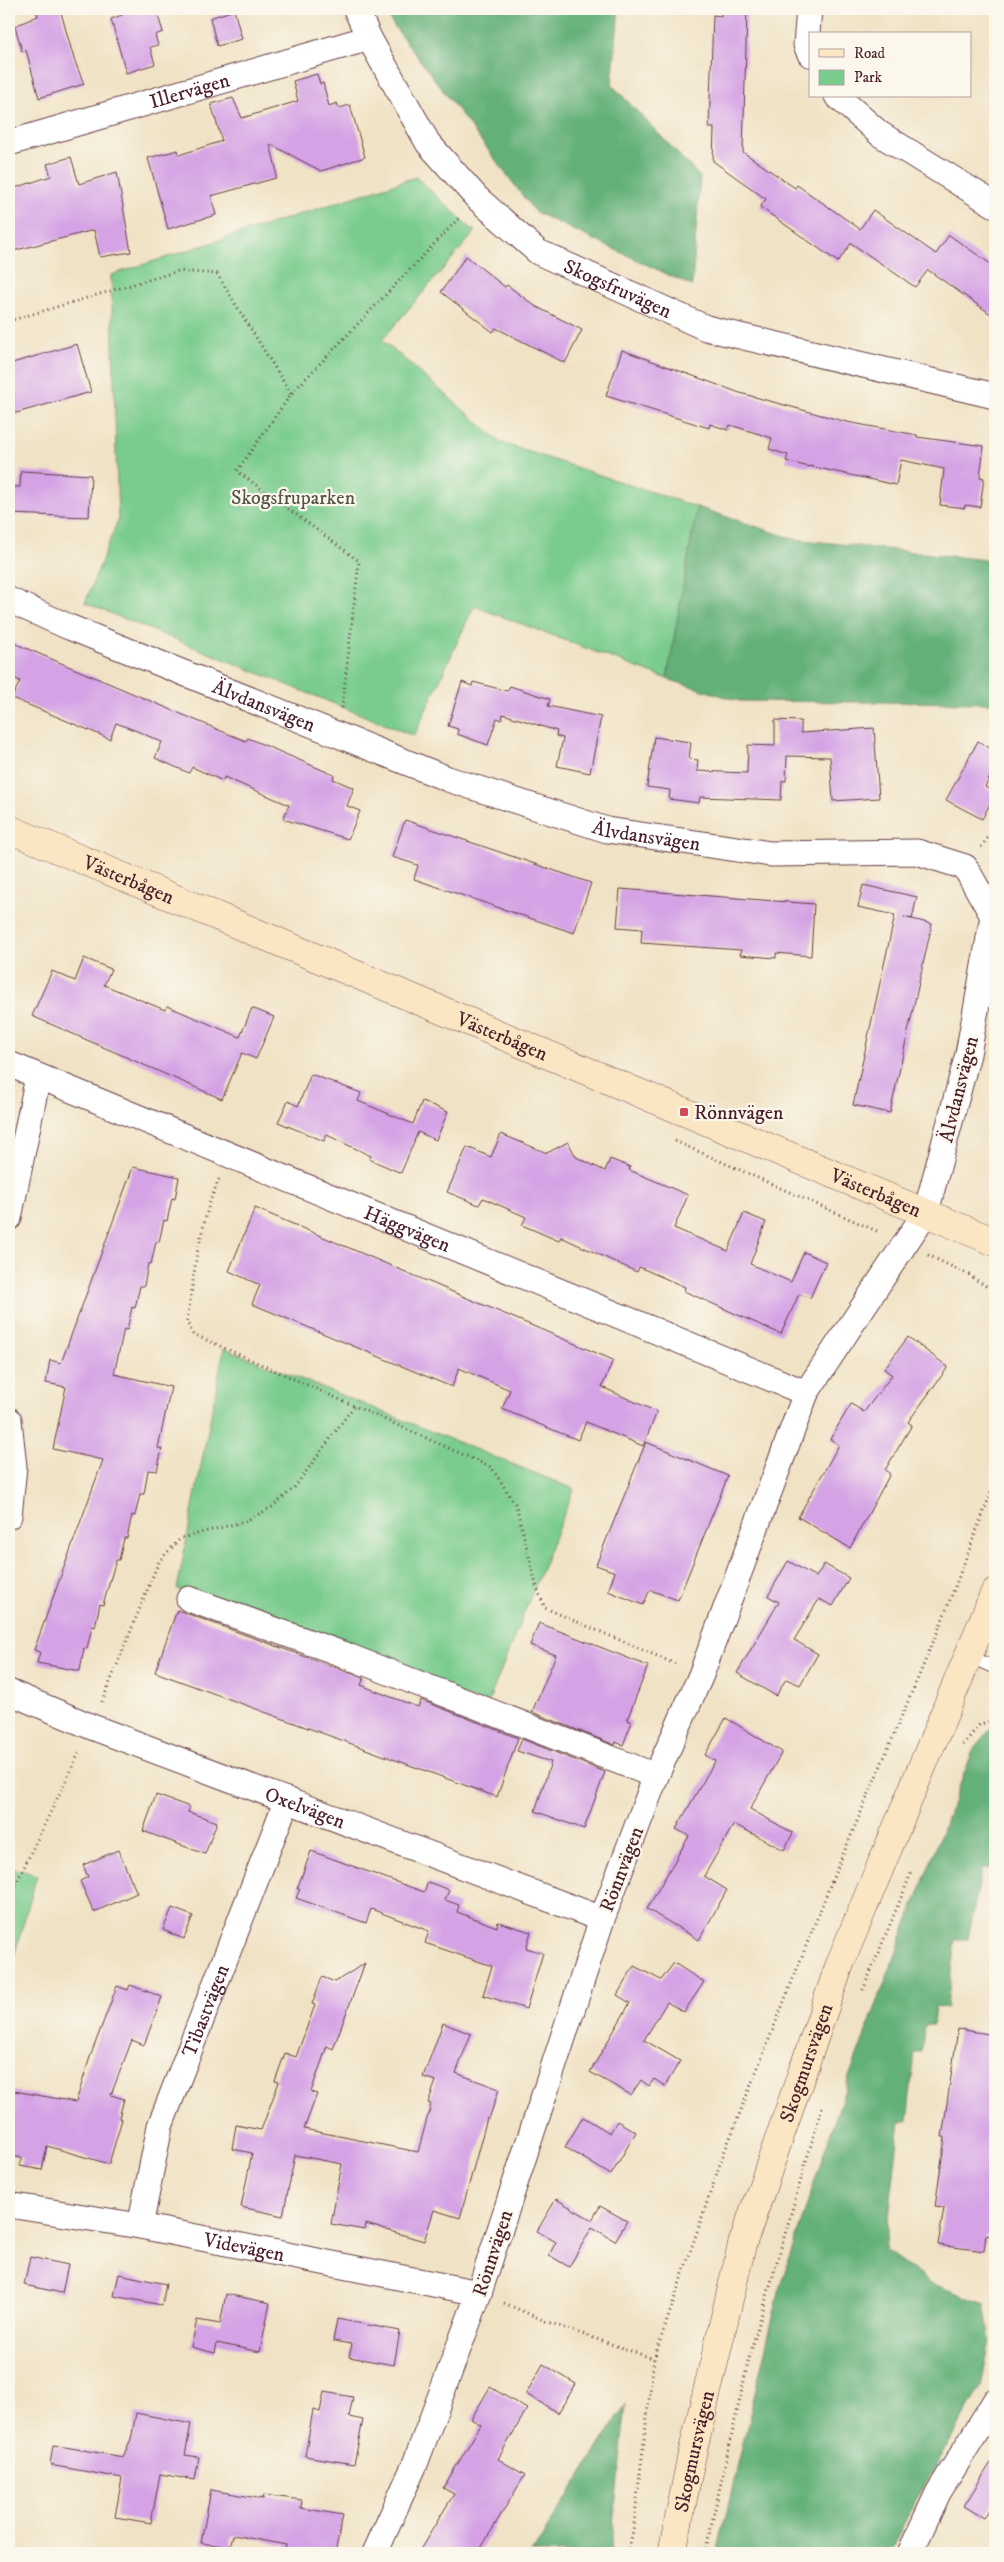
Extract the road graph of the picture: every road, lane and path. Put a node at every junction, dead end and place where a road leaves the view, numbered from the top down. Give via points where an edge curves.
1 (356, 9) edge
2 (809, 9) edge
3 (369, 38) junction
4 (809, 52) edge
5 (839, 98) edge
6 (9, 143) edge
7 (477, 198) junction
8 (995, 205) edge
9 (9, 321) edge
10 (291, 394) junction
11 (995, 396) edge
12 (9, 600) edge
13 (339, 736) junction
14 (9, 829) edge
15 (9, 1064) edge
16 (38, 1077) junction
17 (671, 1139) dead end
18 (228, 1155) junction
19 (926, 1212) junction
20 (9, 1218) edge
21 (995, 1242) edge
22 (904, 1244) junction
23 (995, 1292) edge
24 (806, 1393) junction
25 (354, 1406) junction
26 (9, 1420) edge
27 (995, 1482) edge
28 (9, 1516) edge
29 (995, 1592) edge
30 (189, 1600) dead end
31 (967, 1654) junction
32 (995, 1668) edge
33 (701, 1675) junction
34 (9, 1692) edge
35 (995, 1720) edge
36 (92, 1727) junction
37 (960, 1754) dead end
38 (656, 1776) junction
39 (287, 1800) junction
40 (915, 1864) dead end
41 (9, 1898) edge
42 (602, 1919) junction
43 (862, 1992) dead end
44 (824, 2103) dead end
45 (9, 2205) edge
46 (140, 2226) junction
47 (480, 2293) junction
48 (654, 2359) junction
49 (995, 2401) edge
50 (375, 2553) edge
51 (628, 2553) edge
52 (672, 2553) edge
53 (705, 2553) edge
54 (910, 2553) edge

1 - 3 street, Skogsfruvägen
2 - 4 street via 806,45
3 - 6 street, Illervägen
3 - 7 street, Skogsfruvägen via 428,143
5 - 8 street via 880,134
7 - 10 path
7 - 11 street, Skogsfruvägen via 538,252 706,328
9 - 10 path via 178,271 217,274
10 - 13 path via 237,471 359,561
12 - 13 street, Älvdansvägen
13 - 19 street, Älvdansvägen via 448,780 607,830 771,854 917,852 965,868 993,916 968,1054
14 - 19 street, Västerbågen via 747,1140
15 - 16 street, Häggvägen
16 - 18 street, Häggvägen
16 - 20 street
17 - 22 path
18 - 24 street, Häggvägen
18 - 25 path via 209,1204 197,1252 188,1322 194,1334
19 - 21 street, Västerbågen
19 - 22 street, Rönnvägen
22 - 23 path via 969,1275
22 - 24 street, Rönnvägen
24 - 33 street, Rönnvägen
25 - 33 path via 491,1467 516,1505 545,1608
25 - 36 path via 294,1488 272,1507 246,1521 181,1538 158,1561
26 - 28 street via 14,1467
27 - 48 path via 940,1626 833,1878 722,2158
29 - 31 street, Skogmursvägen
30 - 38 street via 345,1655
31 - 32 lane
31 - 52 street, Skogmursvägen via 841,1960 742,2245
33 - 38 street, Rönnvägen
34 - 36 street, Oxelvägen
35 - 37 path via 980,1724 963,1744
36 - 39 street, Oxelvägen
36 - 41 path
38 - 42 street, Rönnvägen
39 - 42 street, Oxelvägen
39 - 46 street, Tibastvägen via 160,2126
40 - 43 path
42 - 47 street, Rönnvägen
44 - 53 path via 750,2354
45 - 46 street, Videvägen
46 - 47 street, Videvägen
47 - 48 path via 545,2321
47 - 50 street, Rönnvägen via 415,2464
48 - 51 path
49 - 54 street via 938,2493

